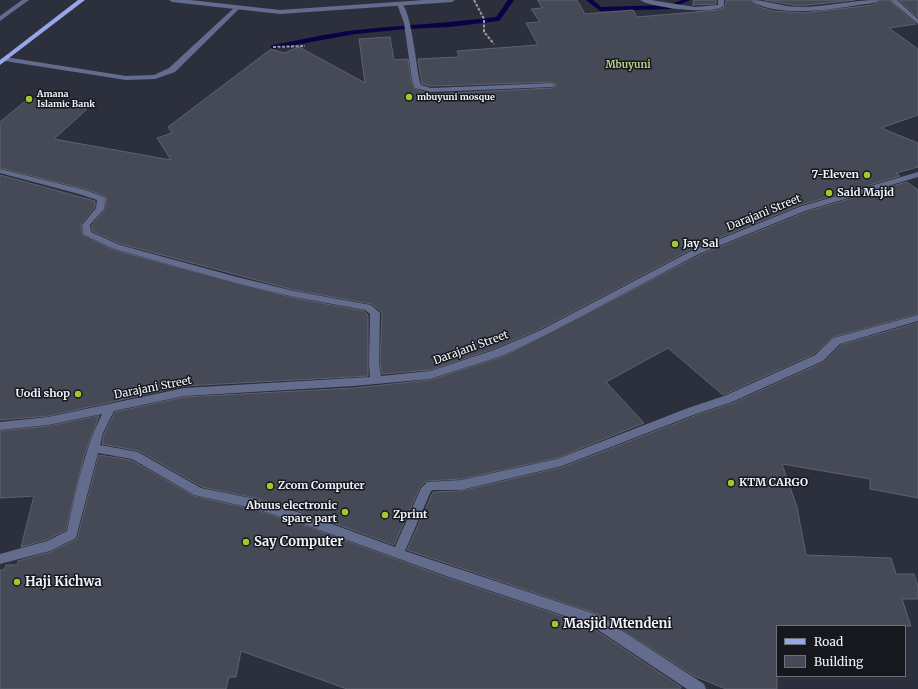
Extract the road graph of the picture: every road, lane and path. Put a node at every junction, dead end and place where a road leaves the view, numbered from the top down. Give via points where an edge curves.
1 (26, 0) edge
2 (82, 0) edge
3 (172, 0) edge
4 (452, 0) edge
5 (474, 0) edge
6 (643, 0) edge
7 (721, 0) edge
8 (754, 0) edge
9 (876, 0) edge
10 (893, 0) edge
11 (400, 4) junction
12 (237, 8) junction
13 (0, 19) edge
14 (918, 22) edge
15 (494, 44) dead end
16 (305, 46) dead end
17 (274, 47) dead end
18 (2, 61) edge
19 (552, 85) dead end
20 (0, 171) edge
21 (918, 174) edge
22 (918, 318) edge
23 (376, 380) junction
24 (110, 408) junction
25 (0, 426) edge
26 (94, 448) junction
27 (398, 553) junction
28 (0, 559) edge
29 (699, 689) edge

1 - 13 street
2 - 18 main road
3 - 12 street
4 - 11 street
5 - 15 path via 483,13 486,25 484,32
6 - 7 street via 685,7 716,8 721,6
8 - 9 street via 775,7 814,8
10 - 14 street
11 - 12 street via 280,12
11 - 19 street via 409,32 418,86 443,90
12 - 18 street via 172,70 155,77 126,78
16 - 17 path
20 - 23 street via 102,199 100,209 86,225 88,234 116,247 294,294 368,307 374,313
21 - 23 street, Darajani Street via 802,209 696,252 544,332 498,353 430,375
22 - 27 street via 837,341 828,346 824,355 819,358 728,399 558,463 461,485 431,485 427,488
23 - 24 street, Darajani Street via 184,392
24 - 25 street, Darajani Street via 48,421
24 - 26 street
26 - 27 street via 134,455 198,492 264,506
26 - 28 street via 72,534 50,546
27 - 29 street via 593,619

